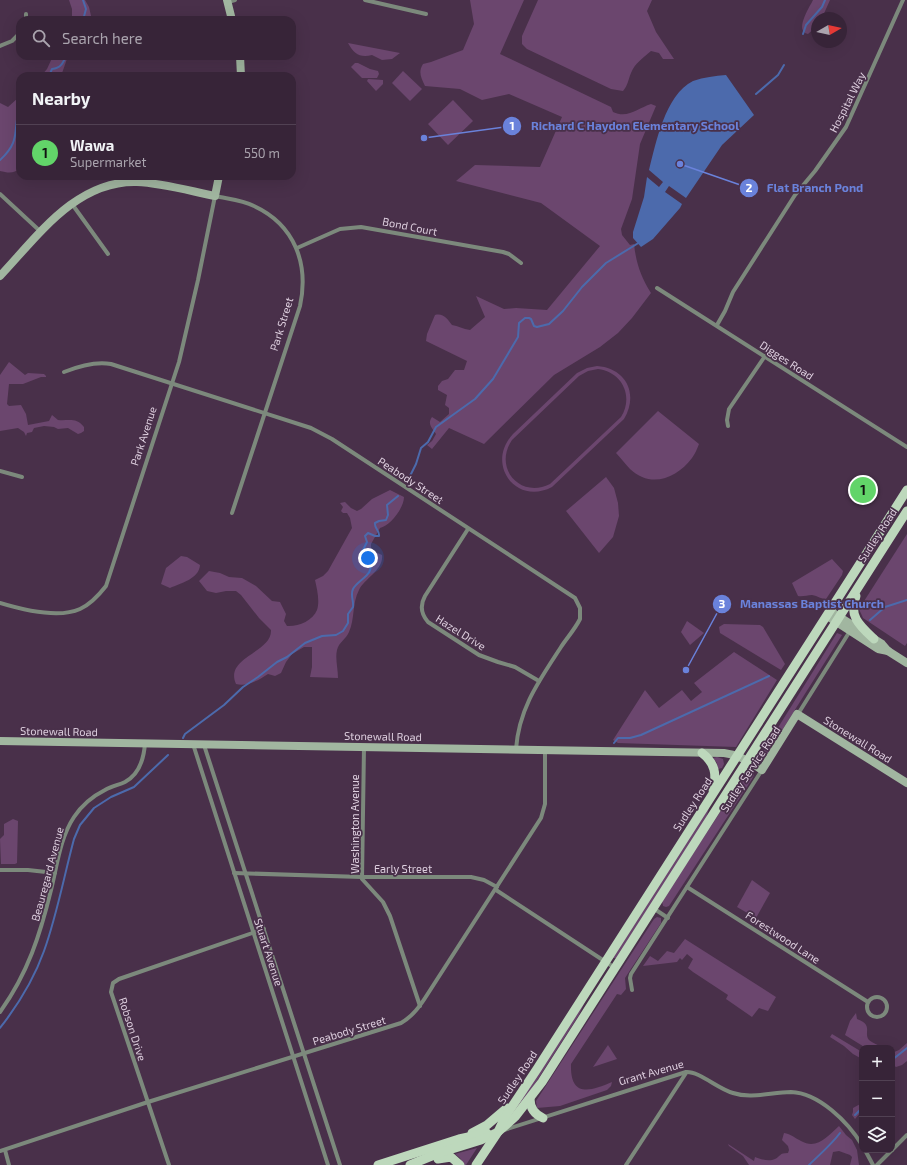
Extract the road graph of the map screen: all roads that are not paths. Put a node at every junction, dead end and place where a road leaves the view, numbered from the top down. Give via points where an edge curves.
1 (364, 0) edge
2 (903, 0) edge
3 (230, 1) edge
4 (426, 14) dead end
5 (232, 16) edge
6 (16, 37) edge
7 (0, 46) edge
8 (240, 60) edge
9 (241, 72) edge
10 (218, 180) edge
11 (0, 194) edge
12 (215, 196) junction
13 (72, 203) junction
14 (41, 232) junction
15 (296, 248) junction
16 (108, 254) dead end
17 (521, 263) dead end
18 (0, 276) edge
19 (657, 288) dead end
20 (717, 325) junction
21 (765, 356) junction
22 (64, 372) dead end
23 (172, 384) junction
24 (264, 413) junction
25 (728, 426) dead end
26 (907, 447) edge
27 (0, 471) edge
28 (22, 478) dead end
29 (907, 490) edge
30 (907, 511) edge
31 (232, 513) dead end
32 (468, 529) junction
33 (860, 584) junction
34 (0, 603) edge
35 (828, 614) junction
36 (838, 620) junction
37 (850, 631) junction
38 (874, 639) junction
39 (888, 651) junction
40 (907, 663) edge
41 (539, 681) junction
42 (797, 714) junction
43 (0, 741) edge
44 (145, 743) junction
45 (193, 744) junction
46 (204, 744) junction
47 (364, 747) junction
48 (516, 750) junction
49 (545, 750) junction
50 (702, 753) junction
51 (738, 755) junction
52 (748, 760) junction
53 (762, 770) junction
54 (907, 783) edge
55 (710, 797) junction
56 (0, 870) edge
57 (55, 873) junction
58 (234, 873) junction
59 (246, 874) junction
60 (362, 876) junction
61 (687, 887) junction
62 (496, 889) junction
63 (653, 908) junction
64 (668, 918) junction
65 (264, 929) junction
66 (253, 932) junction
67 (605, 961) junction
68 (615, 968) junction
69 (632, 990) dead end
70 (868, 1002) junction
71 (420, 1006) junction
72 (0, 1012) edge
73 (304, 1053) junction
74 (293, 1057) junction
75 (686, 1072) junction
76 (530, 1098) junction
77 (148, 1102) junction
78 (514, 1102) junction
79 (542, 1118) junction
80 (498, 1132) junction
81 (907, 1135) edge
82 (459, 1140) junction
83 (859, 1140) edge
84 (895, 1147) edge
85 (2, 1151) edge
86 (867, 1153) edge
87 (889, 1153) edge
88 (425, 1159) junction
89 (627, 1163) edge
90 (9, 1165) edge
91 (169, 1165) edge
92 (328, 1165) edge
93 (340, 1165) edge
94 (378, 1165) edge
95 (410, 1165) edge
96 (460, 1165) edge
97 (476, 1165) edge
98 (633, 1165) edge
99 (873, 1165) edge
100 (877, 1165) edge

1 - 4 street
2 - 20 street, Hospital Way via 846,126 795,195 733,292
3 - 5 street
6 - 7 street
8 - 9 street
10 - 12 street, Park Avenue
11 - 14 street
12 - 13 street, Park Street via 148,183 124,183 98,190
12 - 15 street, Park Street via 242,201 263,210 286,230
12 - 23 street, Park Avenue via 198,280
13 - 14 street, Park Street
13 - 16 street
14 - 18 street, Park Street
15 - 17 street, Bond Court via 340,229 361,227 503,252
15 - 24 street, Park Street via 303,272 302,297
19 - 20 street, Digges Road
20 - 21 street, Digges Road
21 - 25 street via 729,409
21 - 26 street, Digges Road
22 - 23 street, Peabody Street via 87,364 104,363
23 - 24 street, Peabody Street
23 - 34 street, Park Avenue via 106,586 80,609 64,613 29,611
24 - 31 street, Park Street
24 - 32 street, Peabody Street via 320,433
27 - 28 street
29 - 35 main road, Sudley Road
30 - 33 main road, Sudley Road
32 - 41 street, Peabody Street via 575,598 578,603 578,623
32 - 41 street, Hazel Drive via 425,596 422,608 424,618 479,655 515,667
33 - 36 main road, Sudley Road
33 - 38 main road via 853,613
35 - 36 street
35 - 51 main road, Sudley Road
36 - 37 street
36 - 38 street
36 - 52 main road, Sudley Road
37 - 39 street via 878,649
37 - 42 street, Sudley Service Road
38 - 39 street
39 - 40 street
41 - 48 street, Peabody Street via 526,704
42 - 53 street, Sudley Service Road
42 - 54 street, Stonewall Road
43 - 44 street, Stonewall Road
44 - 45 street, Stonewall Road
44 - 57 street, Beauregard Avenue via 140,766 130,778 98,794 75,815 66,833
45 - 46 street, Stonewall Road
45 - 58 street, Stuart Avenue
46 - 47 street, Stonewall Road
46 - 59 street, Stuart Avenue
47 - 48 street, Stonewall Road
47 - 60 street, Washington Avenue
48 - 49 street, Stonewall Road
49 - 50 street, Stonewall Road
49 - 62 street, Peabody Street via 544,811
50 - 51 street, Stonewall Road
50 - 55 main road via 711,760 715,769 714,787
51 - 52 street, Stonewall Road
51 - 55 main road, Sudley Road
52 - 53 street, Stonewall Road
52 - 63 main road, Sudley Road
53 - 61 street, Sudley Service Road
55 - 67 main road, Sudley Road
56 - 57 street
57 - 72 street, Beauregard Avenue via 43,924 32,954
58 - 59 street, Early Street
58 - 66 street, Stuart Avenue
59 - 60 street, Early Street
59 - 65 street, Stuart Avenue
60 - 62 street, Early Street via 471,877 484,880
60 - 71 street, Washington Avenue via 364,882 384,902
61 - 64 street, Sudley Service Road
61 - 70 street, Forestwood Lane
62 - 67 street, Early Street
62 - 71 street, Peabody Street
63 - 64 street
63 - 68 main road, Sudley Road
64 - 69 street, Sudley Service Road via 632,974
65 - 66 street, Robson Drive
65 - 73 street, Stuart Avenue
66 - 74 street, Stuart Avenue
66 - 77 street, Robson Drive via 119,978 113,983 111,992
67 - 68 street, Early Street
67 - 78 main road, Sudley Road
68 - 76 main road, Sudley Road
70 - 70 street, Forestwood Lane via 868,1011 873,1016 880,1016 886,1011 883,999 875,997
71 - 73 street, Peabody Street via 413,1015 401,1023
73 - 74 street, Peabody Street
73 - 93 street, Stuart Avenue
74 - 77 street, Peabody Street
74 - 92 street, Stuart Avenue
75 - 79 street, Grant Avenue
75 - 83 street, Grant Avenue via 697,1074 734,1094 790,1092 815,1098 850,1127
75 - 89 street
76 - 79 main road via 531,1108
76 - 80 main road, Sudley Road via 515,1118
77 - 85 street, Peabody Street
77 - 91 street, Robson Drive
78 - 80 main road, Sudley Road
78 - 82 main road via 487,1125
79 - 80 street, Grant Avenue
80 - 82 main road, Grant Avenue
80 - 88 main road, Grant Avenue
80 - 97 main road, Sudley Road
81 - 84 street
82 - 94 main road, Grant Avenue
85 - 90 street
86 - 99 street
87 - 100 street
88 - 95 main road, Grant Avenue
88 - 96 main road via 451,1157
89 - 98 street

